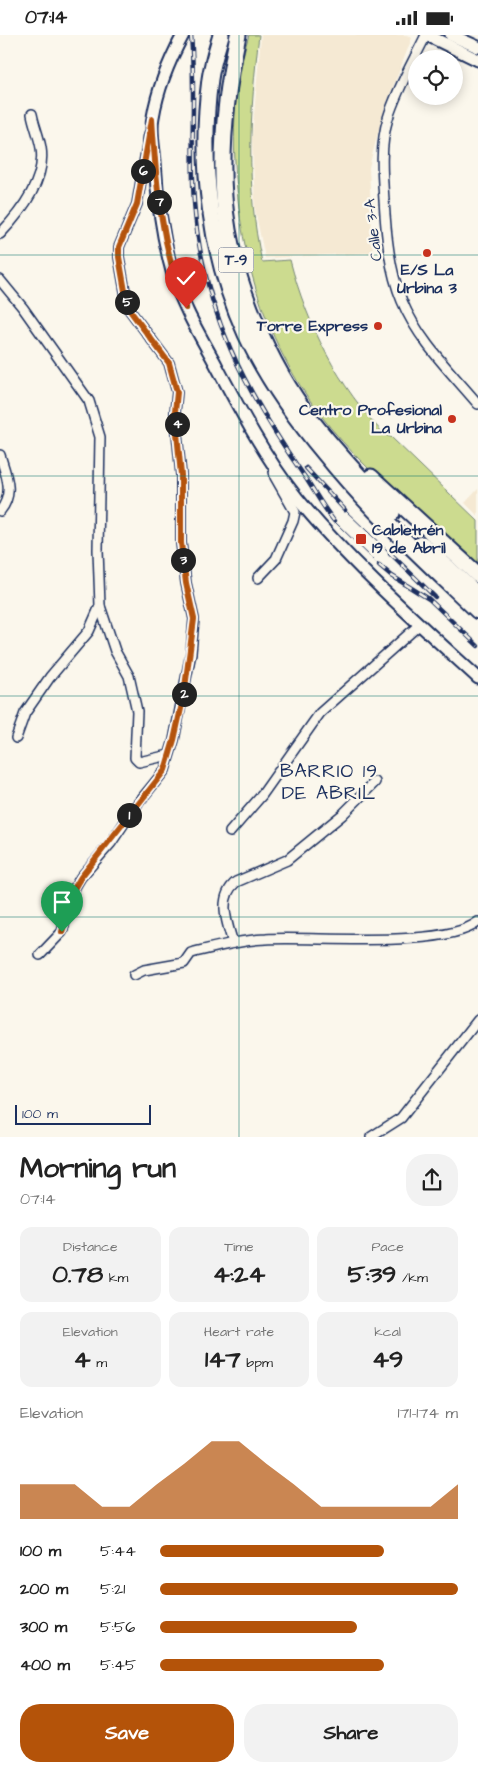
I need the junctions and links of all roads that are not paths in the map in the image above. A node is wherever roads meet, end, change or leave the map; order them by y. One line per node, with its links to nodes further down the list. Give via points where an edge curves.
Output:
1 (221, 35): 21 (highway, T-9, via 210,77 206,121 209,199 222,264 246,334 278,392 325,455 402,538)
2 (238, 35): 14 (highway, T-9, via 230,75 223,156 224,198 237,265 271,355 304,410)
3 (427, 35): 7 (street); 12 (street, Calle 3-A, via 398,91 388,119 381,155 385,225 402,301 441,363)
4 (451, 35): 6 (street)
5 (181, 36): 9 (street, via 163,79)
6 (478, 47)
7 (478, 60)
8 (32, 113): 10 (street, via 42,149 40,175)
9 (152, 119): 15 (street, via 156,184 173,276 198,331); 25 (street, via 137,204 119,247 119,257 128,308 169,363 177,392 175,412 181,475 181,543 194,619 184,695)
10 (0, 234)
11 (0, 279): 20 (street, via 89,401 100,437)
12 (478, 404)
13 (0, 455): 16 (street, via 8,479 9,496)
14 (344, 457): 17 (highway, via 364,470); 19 (highway, T-9, via 404,526)
15 (272, 463): 18 (street, via 275,477 295,511 276,559); 22 (street, via 329,534)
16 (0, 511)
17 (478, 575)
18 (258, 578)
19 (478, 595)
20 (100, 606): 24 (street, via 89,631 25,713); 25 (street, via 115,651 129,676 137,711 135,758 139,762)
21 (478, 611)
22 (419, 625): 23 (street); 27 (street, via 320,713 273,780)
23 (478, 678)
24 (16, 738)
25 (169, 755): 30 (street, via 165,770 81,877 62,932)
26 (375, 782): 29 (street, via 342,815 287,861 230,887 226,893 224,913)
27 (230, 832)
28 (478, 922): 29 (street, via 461,931 424,937 266,939)
29 (233, 943): 31 (street, via 191,953 184,963 144,970)
30 (40, 955)
31 (134, 975)
32 (478, 1020): 33 (street, via 401,1118)
33 (371, 1137)

